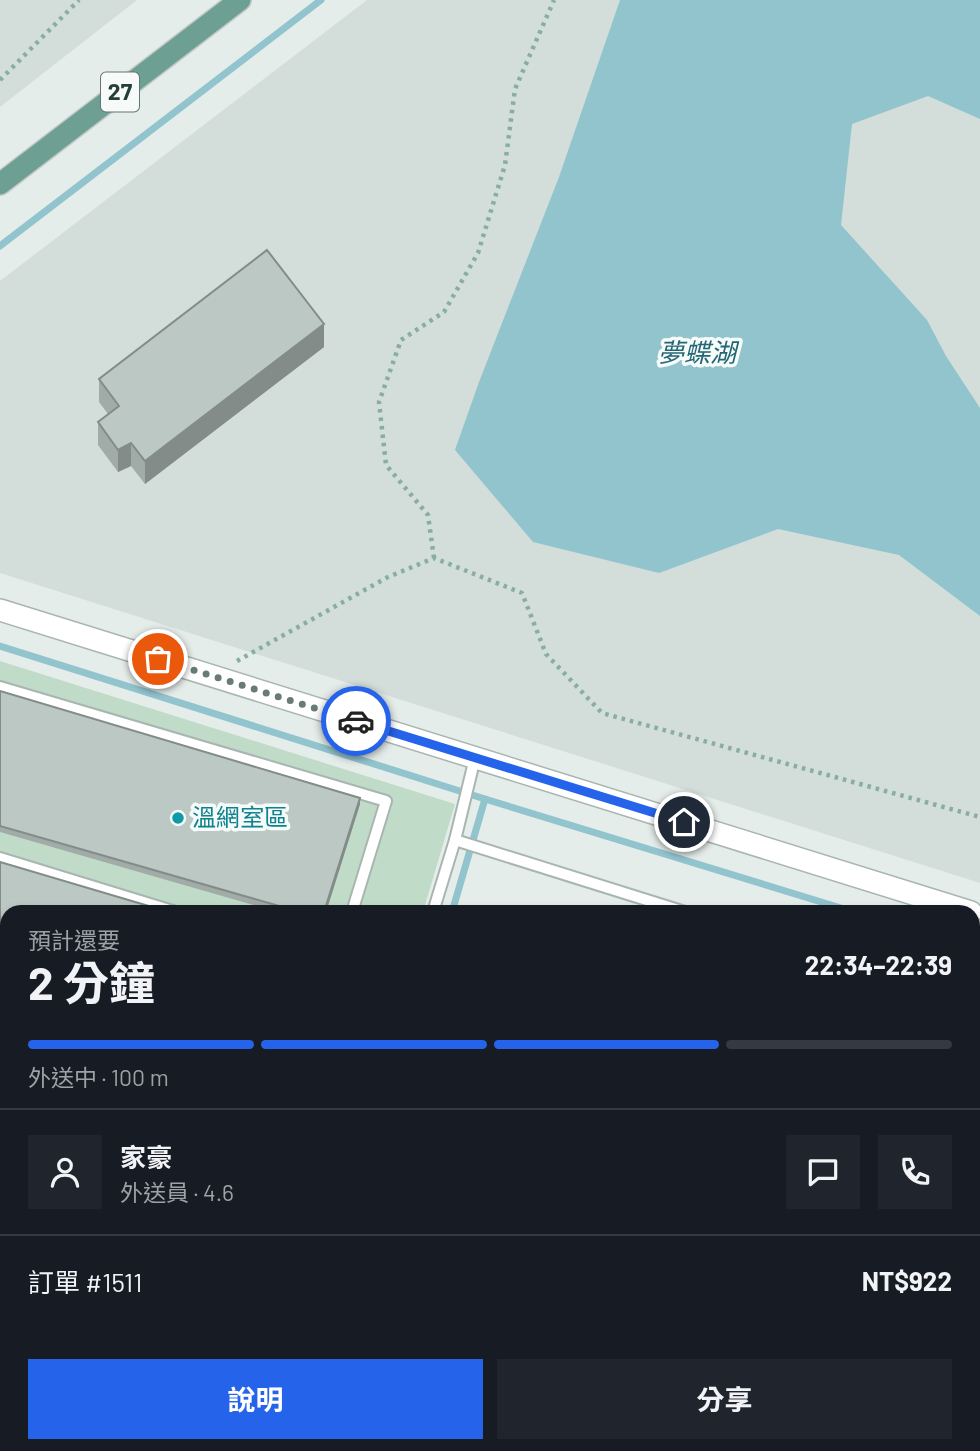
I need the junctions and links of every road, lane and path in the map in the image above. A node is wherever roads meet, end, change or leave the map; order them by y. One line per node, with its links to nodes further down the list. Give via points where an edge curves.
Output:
1 (79, 0): 4 (path)
2 (240, 0): 5 (main road, 27)
3 (554, 0): 6 (path, via 515,89 505,165 478,253 444,313 401,340 379,402 386,465 428,515)
4 (0, 80)
5 (0, 184)
6 (433, 558): 8 (path, via 387,577); 11 (path, via 522,593 546,653 602,713)
7 (0, 610): 8 (street)
8 (211, 675): 10 (street)
9 (0, 687): 15 (lane, via 386,801)
10 (475, 758): 12 (lane); 18 (street)
11 (980, 817)
12 (455, 840): 16 (lane); 17 (lane)
13 (0, 858): 14 (lane)
14 (153, 905)
15 (354, 905)
16 (435, 905)
17 (663, 905)
18 (949, 905)

